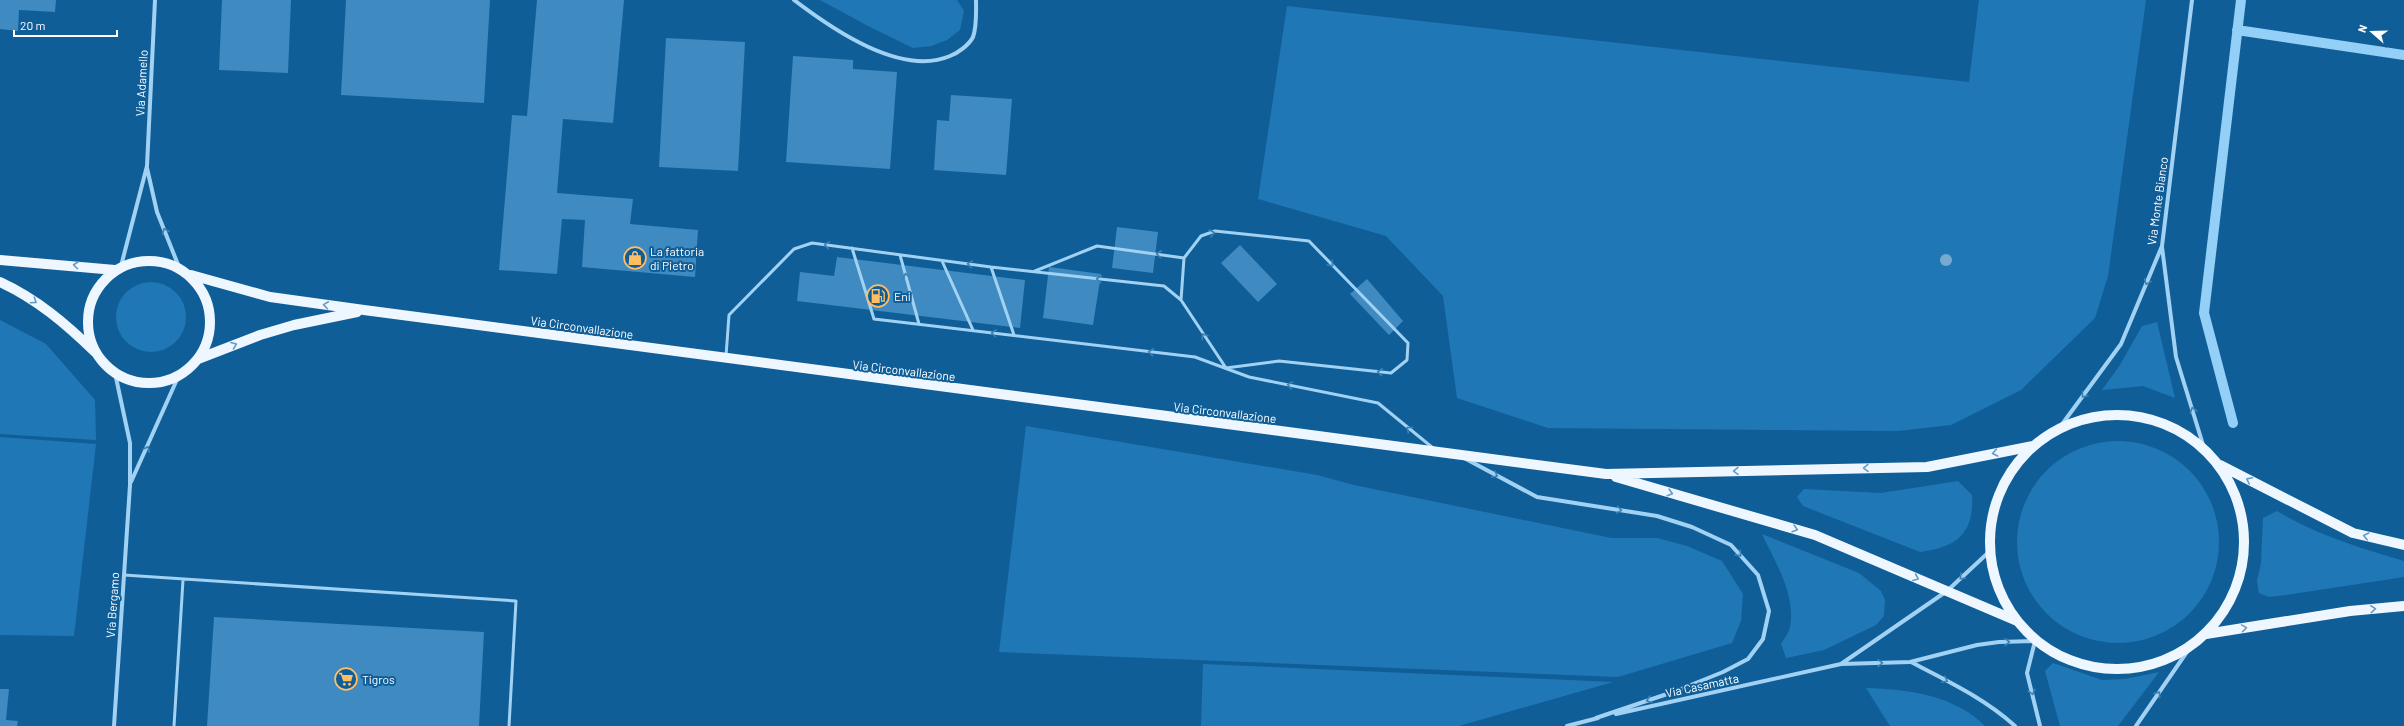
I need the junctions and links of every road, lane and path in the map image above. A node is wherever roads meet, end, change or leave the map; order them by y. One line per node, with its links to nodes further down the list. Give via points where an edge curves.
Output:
1 (155, 0): 5 (street, Via Adamello)
2 (794, 0): 3 (street, via 866,45 900,60 940,60 958,52 972,37)
3 (976, 0)
4 (2192, 0): 6 (street, Via Monte Bianco)
5 (147, 166): 12 (street, one-way to 5, via 157,212); 14 (street)
6 (2162, 246): 29 (street, Via Monte Bianco, one-way to 29, via 2122,344); 31 (street, one-way to 6, via 2176,357)
7 (852, 248): 8 (lane); 20 (lane, via 874,319); 25 (lane, one-way to 25, via 812,243 794,249 729,315)
8 (900, 255): 11 (lane); 20 (lane, one-way to 8)
9 (1184, 258): 15 (lane, one-way to 15, via 1097,246); 18 (lane); 26 (lane, one-way to 26, via 1201,236 1215,231 1309,241 1408,343 1407,360 1390,373 1279,361)
10 (0, 260): 14 (main road, one-way to 10)
11 (942, 260): 13 (lane, one-way to 11); 21 (lane)
12 (179, 267): 14 (main road, via 160,261 140,260); 16 (main road)
13 (991, 267): 15 (lane); 22 (lane)
14 (118, 268): 23 (main road, via 99,287 89,308 88,332)
15 (1034, 272): 18 (lane, one-way to 15, via 1164,286)
16 (191, 275): 19 (main road, Via Circonvallazione, one-way to 16, via 270,297); 24 (main road, via 202,289 209,307 211,325 207,343)
17 (0, 282): 23 (main road, one-way to 23, via 60,319)
18 (1181, 300): 26 (lane, one-way to 18)
19 (364, 310): 24 (main road, one-way to 19, via 267,333); 25 (main road, Via Circonvallazione)
20 (919, 324): 21 (lane)
21 (973, 330): 22 (lane, one-way to 21)
22 (1014, 335): 26 (lane, one-way to 22, via 1195,357)
23 (96, 353): 27 (main road)
24 (198, 359): 28 (main road)
25 (726, 360): 32 (main road, Via Circonvallazione)
26 (1226, 368): 32 (lane, one-way to 26, via 1378,403 1249,377)
27 (115, 373): 28 (main road, via 130,380 147,383); 36 (street, Via Bergamo, via 130,443)
28 (179, 376): 36 (street, Via Bergamo, one-way to 28)
29 (2060, 427): 30 (main road); 31 (main road, via 2097,415 2136,415 2172,426)
30 (2033, 446): 35 (main road, one-way to 35, via 1927,467); 38 (main road, via 2013,467 2000,493 1991,521)
31 (2204, 448): 34 (main road)
32 (1440, 453): 33 (main road, Via Circonvallazione)
33 (1461, 456): 35 (main road, Via Circonvallazione); 49 (street, one-way to 49, via 1537,497 1657,516 1692,527 1731,545 1758,575 1769,611 1763,639 1748,659 1724,672 1676,691)
34 (2220, 465): 37 (main road, one-way to 34, via 2354,533); 44 (main road, via 2235,492 2244,521 2245,552 2238,582 2225,610)
35 (1606, 474): 41 (main road, one-way to 41, via 1816,535)
36 (130, 485): 39 (street, Via Bergamo)
37 (2404, 545)
38 (1990, 551): 41 (street, one-way to 41); 43 (main road, via 1998,588)
39 (124, 575): 40 (lane); 50 (street, Via Bergamo)
40 (183, 580): 51 (lane); 52 (lane, via 516,601)
41 (1947, 591): 43 (main road); 48 (street)
42 (2404, 606): 44 (main road, one-way to 42, via 2350,611)
43 (2017, 621): 45 (main road)
44 (2206, 634): 46 (main road)
45 (2035, 641): 46 (main road, via 2076,663 2116,670 2156,664); 47 (street, one-way to 45, via 1977,645); 55 (street, one-way to 55, via 2026,673)
46 (2192, 646): 56 (street, one-way to 46)
47 (1910, 662): 48 (street, one-way to 47); 54 (street, one-way to 54, via 1992,707)
48 (1841, 664): 49 (street, Via Casamatta)
49 (1596, 718): 53 (street, Via Casamatta)
50 (114, 726)
51 (174, 726)
52 (509, 726)
53 (1567, 726)
54 (2015, 726)
55 (2040, 726)
56 (2136, 726)

